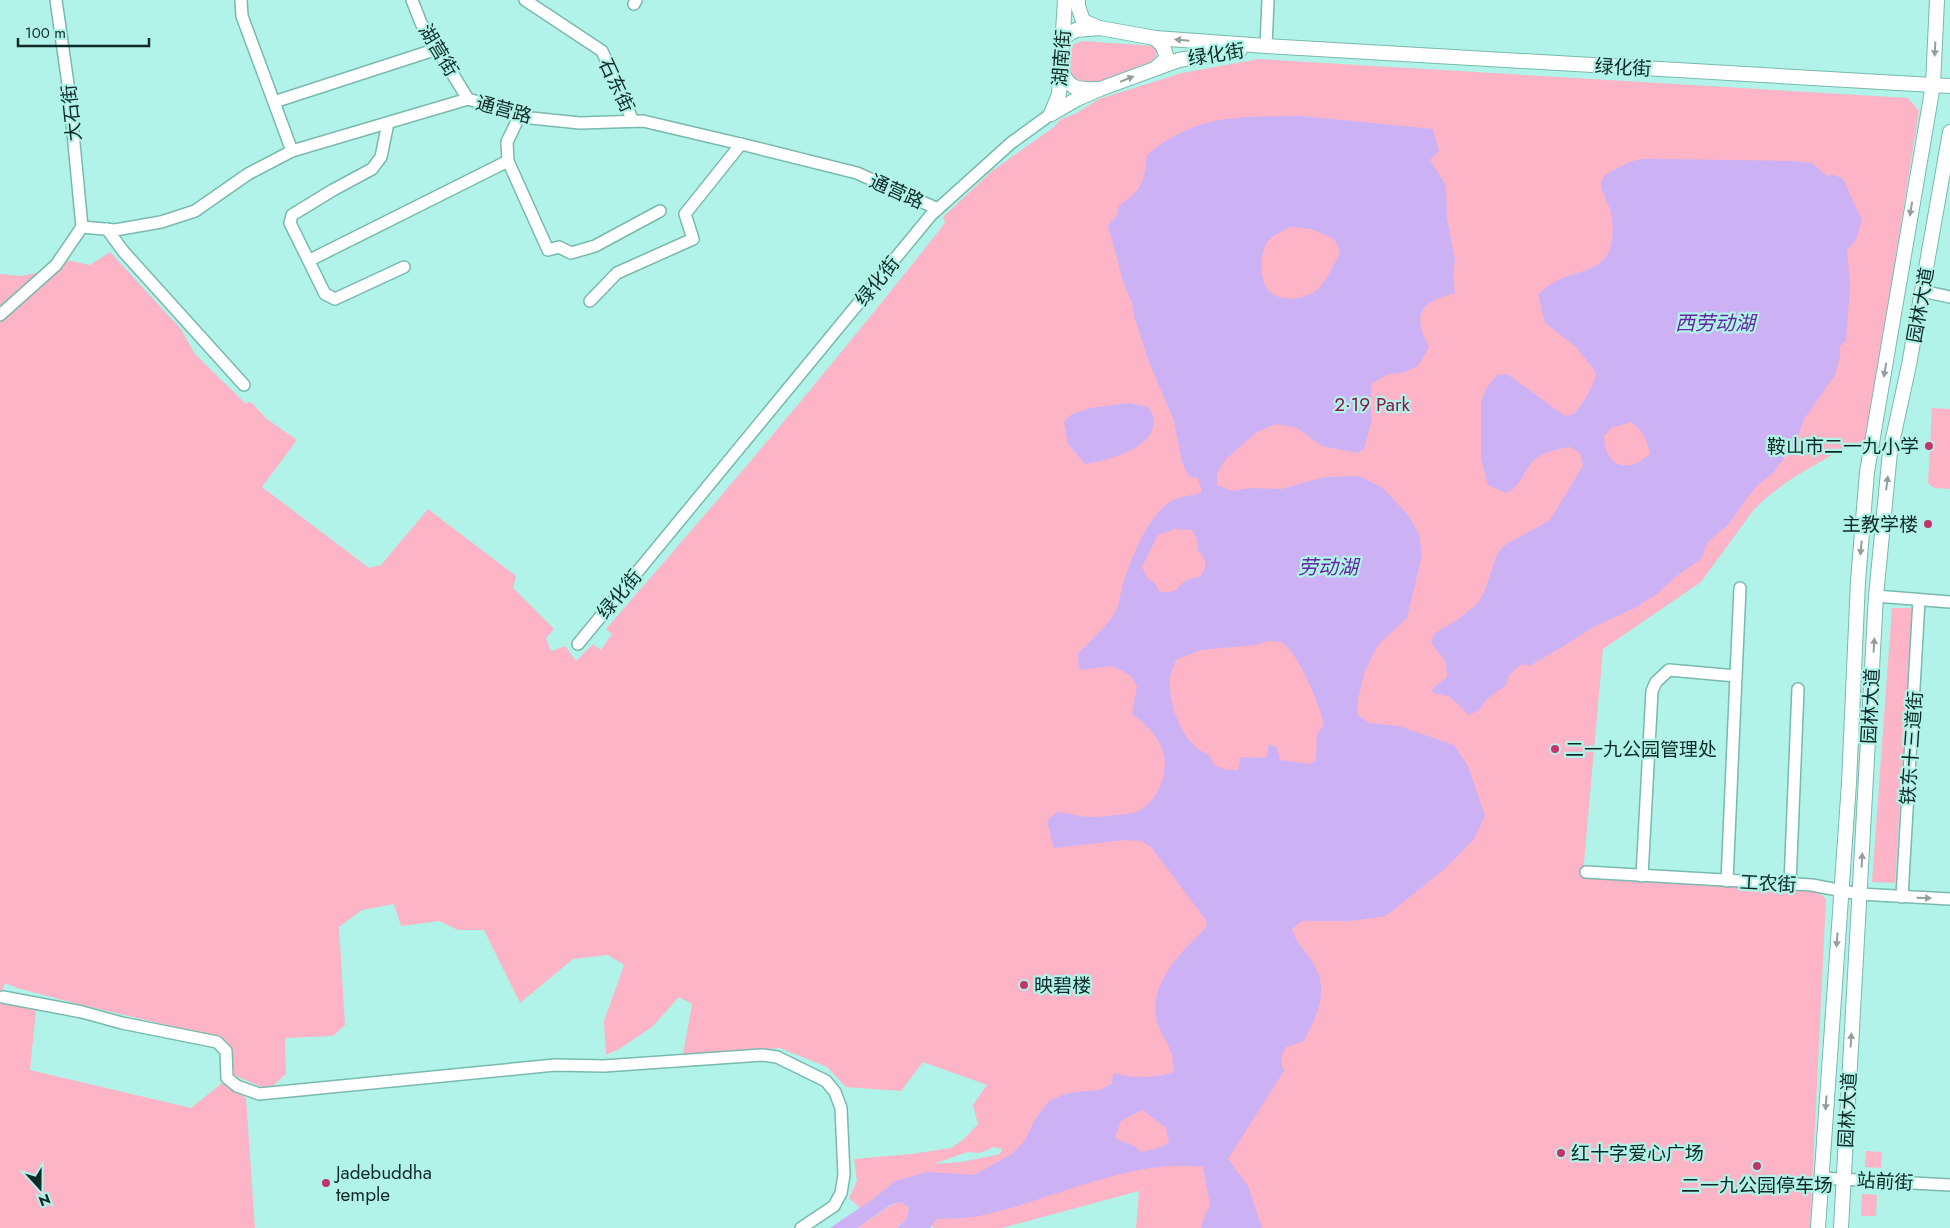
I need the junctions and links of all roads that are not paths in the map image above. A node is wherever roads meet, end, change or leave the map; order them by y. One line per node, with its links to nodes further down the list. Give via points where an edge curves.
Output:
1 (56, 0): 31 (street, 大石街, via 69,91)
2 (241, 0): 20 (street, via 242,16)
3 (412, 0): 13 (street, 湖营街, via 421,23)
4 (526, 0): 23 (street, 石东街, via 602,51)
5 (1065, 0): 11 (main road, 湖南街)
6 (1078, 0): 9 (main road, 湖南街, via 1083,21)
7 (1268, 0): 12 (street)
8 (1937, 0): 16 (main road, one-way to 16)
9 (1100, 28): 10 (main road, 绿化街); 11 (main road, 绿化街, via 1076,30)
10 (1155, 38): 12 (main road, 绿化街, one-way to 10); 14 (main road, via 1163,46 1167,58)
11 (1062, 40): 15 (main road, 湖南街)
12 (1266, 46): 14 (main road, 绿化街, via 1201,55); 16 (main road, 绿化街)
13 (438, 49): 19 (street, 湖营街); 20 (street)
14 (1157, 67): 18 (main road, 绿化街, one-way to 14)
15 (1061, 70): 18 (main road, via 1073,87 1084,90); 21 (main road, 湖南街, via 1059,94)
16 (1933, 85): 17 (main road, 绿化街); 51 (main road, one-way to 51, via 1866,472)
17 (1950, 86)
18 (1100, 88): 21 (main road, 绿化街)
19 (468, 98): 22 (street, 通营路); 24 (street, 通营路)
20 (274, 102): 27 (street)
21 (1051, 114): 29 (street, 绿化街, via 1011,142)
22 (520, 115): 23 (street, 通营路, via 580,123); 28 (street, via 507,142)
23 (634, 121): 26 (street, 通营路)
24 (388, 122): 27 (street, 通营路); 33 (street, via 381,157 372,169 292,215 293,231)
25 (1950, 132): 35 (main road, 园林大道)
26 (741, 144): 29 (street, 通营路, via 857,173); 37 (street, via 685,214 693,240 617,273)
27 (292, 151): 32 (street, 通营路, via 248,174 195,211 161,222)
28 (508, 160): 30 (street, via 548,250 559,247 571,253 595,246); 33 (street)
29 (938, 209): 44 (street, 绿化街)
30 (660, 212)
31 (82, 227): 32 (street, 通营路); 38 (street, via 56,265)
32 (107, 229): 39 (street)
33 (310, 260): 34 (street, via 325,294 335,299)
34 (404, 267)
35 (1922, 291): 36 (street); 41 (main road, 园林大道, one-way to 35, via 1890,452)
36 (1950, 297)
37 (590, 301)
38 (0, 315)
39 (244, 386)
40 (1740, 588): 45 (street)
41 (1876, 596): 42 (street); 52 (main road, 园林大道, one-way to 41)
42 (1919, 600): 43 (street); 53 (street, 铁东十三道街)
43 (1950, 602)
44 (578, 644)
45 (1736, 676): 48 (street, via 1668,670 1656,682 1652,691 1648,732); 49 (street)
46 (1798, 690): 50 (street)
47 (1586, 872): 48 (street, 工农街)
48 (1642, 876): 49 (street, 工农街)
49 (1727, 881): 50 (street, 工农街)
50 (1790, 884): 51 (street, 工农街)
51 (1841, 892): 52 (street, 工农街); 55 (street, via 1854,899); 57 (main road, one-way to 57)
52 (1860, 894): 53 (street, 工农街); 55 (main road, 园林大道)
53 (1902, 897): 54 (street, 工农街, one-way to 54)
54 (1950, 899)
55 (1859, 910): 58 (main road, 园林大道, one-way to 55)
56 (3, 996): 60 (street, via 217,1042 226,1052 226,1078 259,1094 555,1065 604,1066 762,1055 778,1057 826,1080 841,1108 844,1175 840,1193 834,1206)
57 (1821, 1178): 58 (street, 站前街); 61 (main road)
58 (1844, 1179): 59 (street, 站前街); 62 (main road, 园林大道)
59 (1950, 1185)
60 (801, 1228)
61 (1818, 1228)
62 (1841, 1228)

